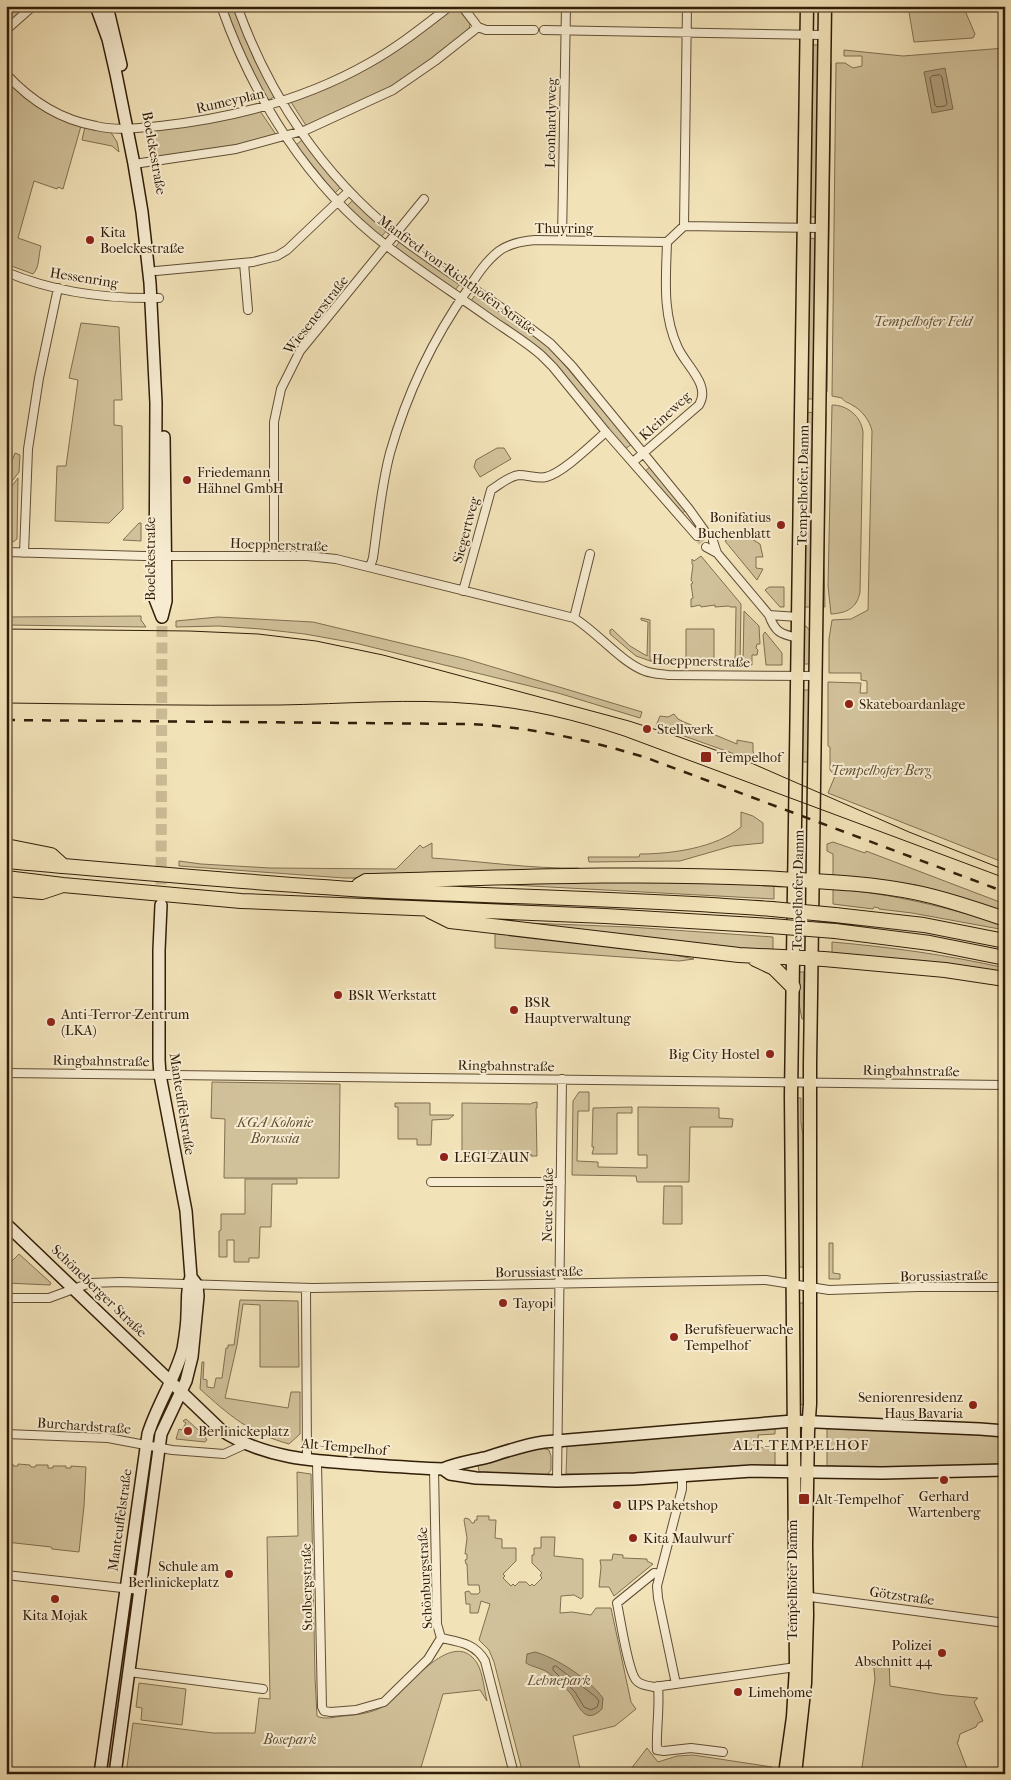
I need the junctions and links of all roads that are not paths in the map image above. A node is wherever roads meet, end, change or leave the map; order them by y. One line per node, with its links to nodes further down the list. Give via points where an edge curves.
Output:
1 (33, 6): 12 (street)
2 (221, 6): 21 (street, Manfred-von-Richthofen-Straße, via 247,70)
3 (237, 6): 20 (street, Manfred-von-Richthofen-Straße, via 251,45)
4 (450, 6): 20 (street, Rumeyplan, via 369,63)
5 (462, 6): 11 (street)
6 (566, 6): 15 (street, Leonhardyweg)
7 (687, 6): 16 (street)
8 (807, 6): 17 (main road, Tempelhofer Damm)
9 (825, 6): 18 (main road, Tempelhofer Damm)
10 (103, 11): 22 (main road, Boelckestraße)
11 (478, 27): 13 (street, via 486,30); 23 (street, via 390,92)
12 (6, 30)
13 (534, 30)
14 (544, 30): 15 (street)
15 (565, 31): 16 (street); 33 (street, Leonhardyweg)
16 (687, 33): 17 (street); 29 (street)
17 (807, 34): 18 (street); 30 (main road, Tempelhofer Damm)
18 (824, 34): 31 (main road, Tempelhofer Damm)
19 (6, 74): 22 (street, Rumeyplan, via 39,103 65,117 96,126)
20 (281, 102): 21 (street, Rumeyplan); 23 (street, Manfred-von-Richthofen-Straße)
21 (267, 106): 22 (street, Rumeyplan, via 209,120); 24 (street, Manfred-von-Richthofen-Straße)
22 (131, 128): 25 (main road, Boelckestraße)
23 (301, 132): 24 (street); 26 (street, Manfred-von-Richthofen-Straße)
24 (286, 136): 25 (street, via 221,152); 28 (street, Manfred-von-Richthofen-Straße, via 311,171)
25 (138, 163): 37 (main road, Boelckestraße); 41 (main road, Boelckestraße)
26 (350, 191): 28 (street); 32 (street, Manfred-von-Richthofen-Straße)
27 (424, 199): 32 (street, Wiesenerstraße)
28 (339, 201): 35 (street, Manfred-von-Richthofen-Straße); 36 (street, via 287,250 277,256)
29 (684, 226): 30 (street); 34 (street)
30 (804, 227): 31 (street); 45 (main road, Tempelhofer Damm)
31 (822, 228): 44 (main road, Tempelhofer Damm)
32 (396, 233): 35 (street, Wiesenerstraße); 39 (street, Manfred-von-Richthofen-Straße)
33 (562, 240): 34 (street, Thuyring); 39 (street, Thuyring, via 524,241 501,250)
34 (667, 242): 47 (street, Kleineweg, via 668,320 677,346 702,385 704,394 699,405)
35 (386, 245): 42 (street, Manfred-von-Richthofen-Straße); 59 (street, Wiesenerstraße, via 300,352 281,389 273,429)
36 (244, 263): 37 (street); 43 (street)
37 (156, 271): 41 (main road, Boelckestraße)
38 (6, 272): 40 (street, Hessenring)
39 (469, 286): 42 (street, Thuyring); 47 (street, Manfred-von-Richthofen-Straße, via 552,344)
40 (58, 288): 41 (street, Hessenring, via 101,295); 56 (street, via 28,449)
41 (155, 298): 60 (main road, Boelckestraße); 61 (main road, Boelckestraße, via 163,375)
42 (461, 298): 46 (street, Manfred-von-Richthofen-Straße, via 541,355); 62 (street, Thuyring, via 427,354 408,402 389,461)
43 (248, 310)
44 (819, 402): 45 (main road); 66 (main road, Tempelhofer Damm)
45 (801, 403): 65 (main road, Tempelhofer Damm)
46 (606, 432): 48 (street, Manfred-von-Richthofen-Straße); 63 (street, Siegertweg, via 558,471 534,478 514,476 491,490)
47 (643, 454): 48 (street, Kleineweg); 49 (street, Manfred-von-Richthofen-Straße)
48 (633, 462): 50 (street, Manfred-von-Richthofen-Straße)
49 (696, 519): 50 (street); 51 (street, Manfred-von-Richthofen-Straße)
50 (688, 526): 52 (street, Manfred-von-Richthofen-Straße)
51 (704, 530)
52 (697, 536)
53 (713, 541): 58 (street)
54 (706, 547): 58 (street)
55 (6, 552): 56 (street, Hoeppnerstraße)
56 (24, 552): 60 (street, Hoeppnerstraße)
57 (590, 554): 67 (street)
58 (717, 554): 64 (street)
59 (274, 555): 61 (street, Hoeppnerstraße); 62 (street, Hoeppnerstraße, via 336,559)
60 (154, 556): 61 (street, Hoeppnerstraße); 61 (main road, Boelckestraße, via 155,599 162,617 166,601)
61 (166, 556)
62 (370, 567): 63 (street, Hoeppnerstraße)
63 (463, 591): 67 (street, Hoeppnerstraße)
64 (769, 615): 65 (street); 68 (street, via 776,630)
65 (798, 617): 66 (main road); 68 (main road, Tempelhofer Damm)
66 (816, 617): 70 (main road, Tempelhofer Damm)
67 (574, 618): 69 (street, Hoeppnerstraße, via 646,671 668,675)
68 (798, 638): 69 (main road, Tempelhofer Damm)
69 (796, 676): 70 (street, Hoeppnerstraße); 75 (main road, Tempelhofer Damm)
70 (816, 676): 76 (main road, Tempelhofer Damm)
71 (6, 846): 73 (highway, via 50,856)
72 (6, 861): 73 (highway)
73 (64, 866): 79 (highway)
74 (6, 878): 77 (highway)
75 (794, 880): 76 (highway); 79 (highway, via 639,875 499,876 366,881); 85 (main road, Tempelhofer Damm)
76 (813, 881): 82 (highway, via 917,892); 87 (main road, Tempelhofer Damm)
77 (63, 885): 78 (highway, via 42,892); 81 (highway, via 241,901)
78 (6, 889)
79 (351, 889): 83 (highway, bridge, via 772,909 924,925)
80 (161, 905): 91 (main road, Manteuffelstraße)
81 (425, 909): 84 (highway, via 450,921); 86 (highway, bridge, via 604,916 835,931 930,943)
82 (1005, 919)
83 (1005, 941)
84 (745, 955): 85 (highway); 89 (highway, via 770,966)
85 (793, 958): 87 (highway); 89 (main road, Tempelhofer Damm)
86 (1005, 958)
87 (811, 959): 88 (highway, via 945,970); 94 (main road, Tempelhofer Damm)
88 (1005, 979)
89 (793, 987): 93 (main road, Tempelhofer Damm)
90 (6, 1073): 91 (street, Ringbahnstraße)
91 (160, 1075): 92 (street, Ringbahnstraße); 99 (main road, Manteuffelstraße, via 185,1205)
92 (562, 1079): 93 (street, Ringbahnstraße); 97 (street, Neue Straße)
93 (792, 1082): 94 (street, Ringbahnstraße); 101 (main road, Tempelhofer Damm)
94 (810, 1082): 95 (street, Ringbahnstraße); 102 (main road, Tempelhofer Damm)
95 (1005, 1085)
96 (431, 1182): 97 (street)
97 (561, 1182): 100 (street, Neue Straße)
98 (6, 1224): 105 (main road, Schöneberger Straße)
99 (192, 1282): 104 (street, Borussiastraße); 105 (street, Borussiastraße, via 90,1283); 107 (main road, Manteuffelstraße, via 185,1338); 108 (main road, Manteuffelstraße, via 197,1313 192,1357)
100 (559, 1284): 101 (street, Borussiastraße, via 766,1280); 104 (street, Borussiastraße); 113 (street, Neue Straße)
101 (792, 1284): 102 (street, Borussiastraße); 109 (main road, Tempelhofer Damm)
102 (810, 1287): 103 (street, Borussiastraße, via 829,1290); 110 (main road, Tempelhofer Damm)
103 (1005, 1287)
104 (306, 1288): 117 (street, Stolbergstraße)
105 (75, 1289): 106 (street, Borussiastraße, via 49,1298); 107 (main road, Schöneberger Straße)
106 (6, 1298)
107 (170, 1381): 108 (main road, Schöneberger Straße); 115 (main road, Manteuffelstraße, via 151,1422)
108 (182, 1392): 114 (main road, Alt-Tempelhof, via 221,1430); 116 (main road, Manteuffelstraße, via 161,1434)
109 (793, 1421): 110 (main road, Alt-Tempelhof); 113 (main road, Alt-Tempelhof); 120 (main road, Tempelhofer Damm)
110 (809, 1421): 111 (main road, Alt-Tempelhof); 121 (main road, Tempelhofer Damm)
111 (1005, 1431)
112 (6, 1434): 115 (street, Burchardstraße, via 95,1437)
113 (557, 1440): 118 (main road, Alt-Tempelhof); 123 (street, Neue Straße)
114 (246, 1444): 116 (street, via 224,1454); 117 (main road, Alt-Tempelhof)
115 (146, 1445): 116 (street, Burchardstraße); 126 (main road, Manteuffelstraße)
116 (159, 1448): 127 (main road, Manteuffelstraße)
117 (312, 1461): 118 (main road, Alt-Tempelhof); 130 (street, Stolbergstraße, via 324,1711 356,1710 384,1702 428,1659)
118 (438, 1469): 123 (main road, Alt-Tempelhof, via 476,1478); 130 (street, Schönburgstraße, via 437,1624)
119 (1005, 1470): 121 (main road, Alt-Tempelhof)
120 (793, 1472): 121 (main road, Alt-Tempelhof); 122 (main road, Alt-Tempelhof, via 745,1471); 128 (main road, Tempelhofer Damm)
121 (808, 1472): 128 (main road, Tempelhofer Damm)
122 (682, 1476): 123 (main road, Alt-Tempelhof); 124 (street, via 682,1488)
123 (557, 1481)
124 (660, 1574): 133 (street, via 658,1598); 134 (street, via 654,1573 617,1603 636,1680)
125 (6, 1575): 126 (street)
126 (126, 1588): 127 (street); 137 (main road, Manteuffelstraße)
127 (140, 1590): 132 (main road, Manteuffelstraße)
128 (802, 1596): 129 (street, Götzstraße); 131 (main road, Tempelhofer Damm); 141 (main road, Tempelhofer Damm, via 804,1704)
129 (1005, 1623)
130 (441, 1638): 139 (street, Schönburgstraße, via 477,1649 485,1661)
131 (796, 1667): 133 (street); 140 (main road, Tempelhofer Damm)
132 (129, 1672): 135 (street); 138 (main road, Manteuffelstraße)
133 (676, 1684): 134 (street)
134 (658, 1686): 136 (street, via 657,1750 691,1748)
135 (263, 1689)
136 (723, 1752)
137 (100, 1774)
138 (115, 1774)
139 (514, 1774)
140 (785, 1774)
141 (795, 1774)

